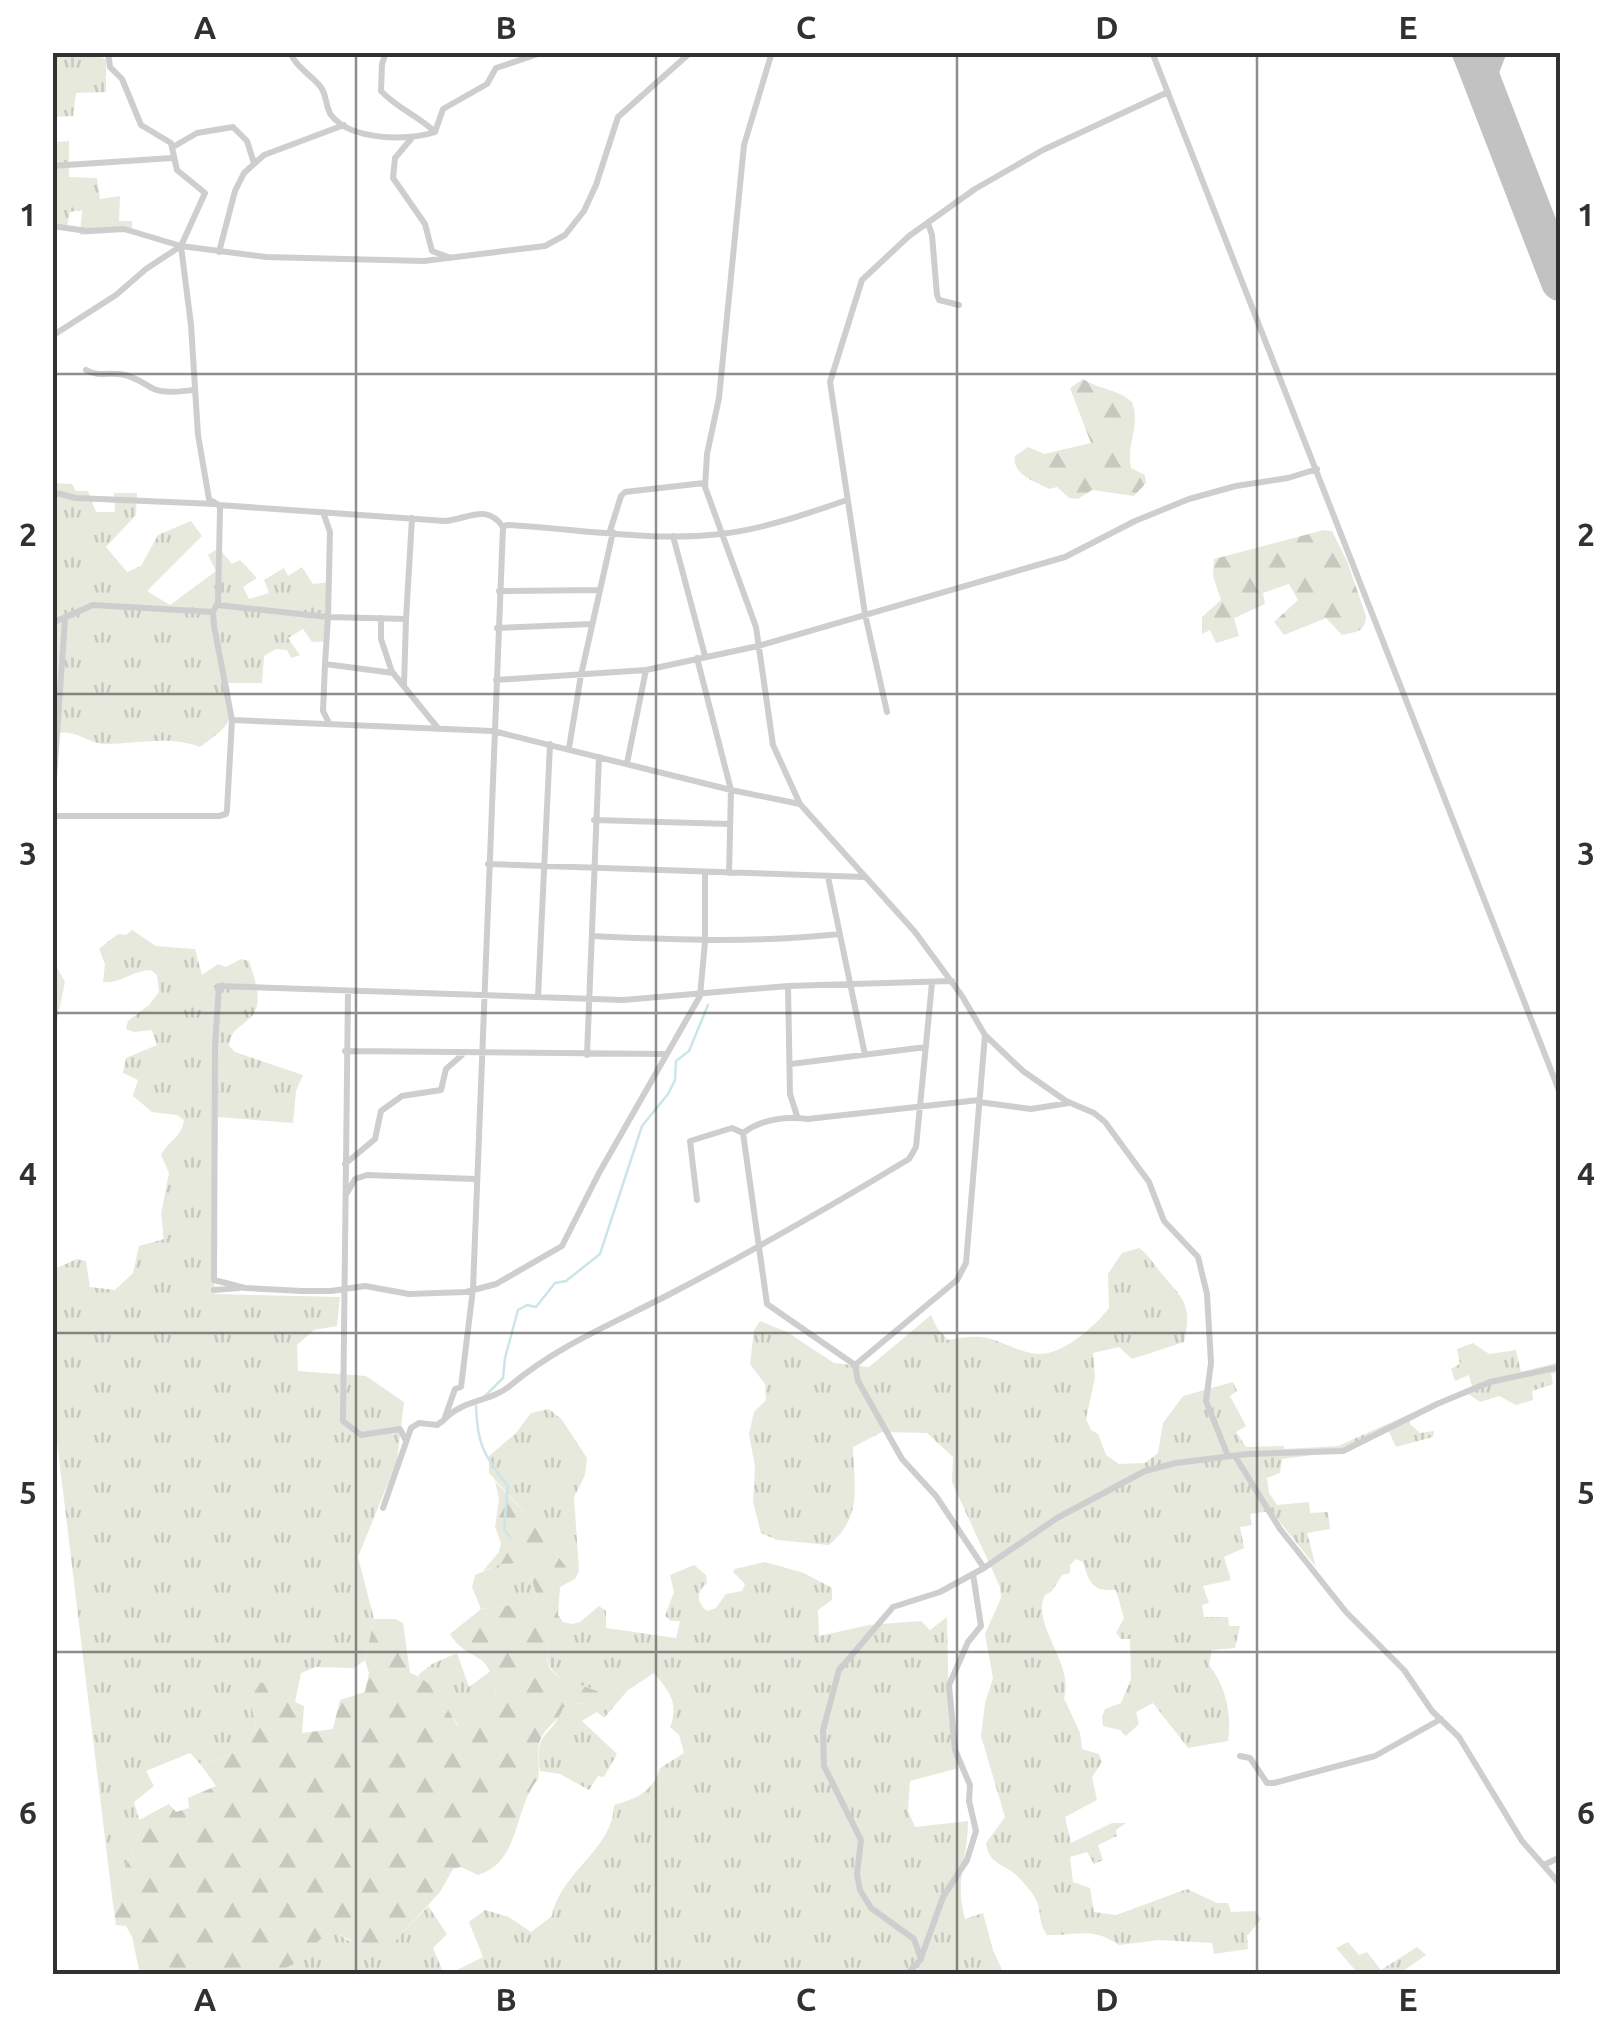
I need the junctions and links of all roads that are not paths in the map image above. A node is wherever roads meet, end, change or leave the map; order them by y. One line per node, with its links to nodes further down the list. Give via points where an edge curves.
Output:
1 (108, 52): 12 (street, via 142,125)
2 (290, 52): 9 (street)
3 (386, 52): 10 (street, via 381,90)
4 (544, 52): 10 (street, via 496,68 486,84 443,110)
5 (691, 52): 20 (street, via 618,118 596,186 565,236 544,246)
6 (772, 52): 26 (street, via 744,145)
7 (1152, 52): 8 (street)
8 (1168, 92): 16 (street, via 1043,150); 25 (street)
9 (344, 125): 11 (street); 14 (street)
10 (435, 132): 11 (street)
11 (412, 138): 20 (street, via 395,158 393,178 424,224 432,252)
12 (172, 147): 13 (street); 14 (street, via 197,133 233,127 247,141)
13 (172, 158): 15 (street); 18 (street, via 181,176 206,192)
14 (254, 164): 19 (street, via 235,191)
15 (52, 166)
16 (928, 223): 21 (street, via 937,295); 28 (street, via 864,276 831,375)
17 (52, 226): 18 (street, via 127,230)
18 (181, 246): 19 (street); 22 (street); 24 (street)
19 (219, 252): 20 (street)
20 (454, 260)
21 (959, 306)
22 (52, 336)
23 (86, 370): 24 (street, via 128,375 156,390)
24 (194, 390): 29 (street, via 207,491)
25 (1317, 469): 39 (street, via 1189,499 1065,558); 98 (street)
26 (705, 483): 33 (street, via 625,492); 34 (street)
27 (52, 492): 29 (street)
28 (847, 500): 34 (street); 39 (street)
29 (218, 504): 30 (street); 38 (street)
30 (323, 512): 31 (street); 40 (street, via 330,532)
31 (412, 518): 32 (street, via 445,521 488,513); 43 (street)
32 (503, 527): 33 (street); 37 (street)
33 (611, 532): 35 (street); 36 (street)
34 (720, 534): 35 (street); 47 (street)
35 (672, 536): 48 (street)
36 (600, 590): 37 (street); 45 (street)
37 (499, 591): 46 (street)
38 (216, 608): 40 (street); 42 (street, via 93,606); 56 (street)
39 (865, 614): 47 (street); 55 (street)
40 (328, 617): 41 (street); 49 (street)
41 (382, 618): 43 (street); 51 (street, via 381,640)
42 (65, 619): 44 (street); 66 (street)
43 (406, 619): 54 (street)
44 (52, 623)
45 (592, 624): 46 (street); 52 (street)
46 (498, 628): 53 (street)
47 (758, 646): 48 (street); 65 (street, via 768,722)
48 (701, 657): 50 (street); 64 (street)
49 (325, 664): 51 (street); 57 (street)
50 (646, 670): 52 (street); 63 (street)
51 (393, 673): 54 (street)
52 (581, 674): 53 (street); 61 (street)
53 (496, 680): 59 (street)
54 (404, 686): 58 (street)
55 (887, 712)
56 (232, 720): 57 (street); 67 (street, via 226,814)
57 (329, 723): 58 (street)
58 (438, 728): 59 (street)
59 (492, 731): 60 (street); 70 (street)
60 (550, 744): 61 (street); 71 (street)
61 (569, 748): 62 (street)
62 (600, 756): 63 (street); 68 (street)
63 (627, 764): 64 (street)
64 (731, 790): 65 (street); 69 (street)
65 (800, 804): 76 (street)
66 (52, 806)
67 (52, 816)
68 (594, 820): 69 (street); 72 (street)
69 (730, 824): 74 (street)
70 (488, 864): 71 (street); 86 (street)
71 (544, 865): 72 (street); 87 (street)
72 (593, 870): 73 (street); 78 (street)
73 (705, 872): 74 (street); 79 (street)
74 (729, 874): 75 (street)
75 (828, 877): 76 (street); 77 (street)
76 (866, 877): 80 (street)
77 (840, 934): 79 (street); 83 (street)
78 (592, 936): 79 (street); 88 (street)
79 (705, 942): 85 (street)
80 (952, 981): 81 (street); 89 (street)
81 (932, 983): 83 (street); 90 (street)
82 (788, 986): 83 (street); 85 (street); 97 (street)
83 (854, 986): 96 (street)
84 (348, 991): 86 (street); 91 (street); 109 (street, via 216,988 212,1274)
85 (700, 996): 88 (street); 93 (street)
86 (484, 997): 87 (street); 94 (street)
87 (538, 997): 88 (street)
88 (588, 997): 95 (street)
89 (985, 1035): 99 (street); 100 (street)
90 (926, 1047): 96 (street); 101 (street)
91 (345, 1051): 92 (street); 104 (street)
92 (464, 1054): 94 (street); 104 (street, via 446,1069 441,1090 402,1096 381,1110 375,1138)
93 (666, 1054): 95 (street); 112 (street, via 562,1246 496,1284)
94 (481, 1055): 95 (street); 105 (street)
95 (586, 1055)
96 (865, 1055): 97 (street)
97 (790, 1064): 102 (street)
98 (1560, 1093)
99 (979, 1101): 100 (street, via 1032,1109); 101 (street); 113 (street, via 962,1272)
100 (1070, 1103): 117 (street, via 1106,1122 1149,1182 1164,1222 1198,1258 1211,1363 1206,1401)
101 (920, 1106): 102 (street); 108 (street, via 909,1158)
102 (797, 1116): 103 (street)
103 (743, 1133): 107 (street, via 732,1128 690,1142); 108 (street)
104 (345, 1164): 106 (street)
105 (475, 1179): 106 (street, via 367,1174 355,1179); 112 (street)
106 (345, 1199): 111 (street)
107 (696, 1200)
108 (758, 1245): 113 (street, via 767,1304); 115 (street, via 562,1350 508,1389 455,1408)
109 (246, 1288): 110 (street); 111 (street)
110 (214, 1290)
111 (345, 1290): 112 (street); 116 (street, via 342,1421 361,1434 400,1429)
112 (472, 1290): 115 (street, via 461,1387)
113 (854, 1365): 119 (street, via 902,1459)
114 (1560, 1367): 117 (street, via 1490,1382 1343,1451)
115 (444, 1420): 116 (street, via 418,1423)
116 (405, 1440): 118 (street)
117 (1232, 1456): 119 (street, via 1145,1471 1057,1518); 121 (street, via 1280,1529)
118 (383, 1508)
119 (984, 1568): 120 (street)
120 (973, 1574): 126 (street, via 980,1626 949,1685 976,1831); 126 (street, via 893,1608 839,1670 824,1730 825,1772 861,1840 860,1890 871,1908 914,1940)
121 (1441, 1719): 122 (street, via 1374,1756 1274,1783); 124 (street)
122 (1240, 1756)
123 (1560, 1857): 124 (street)
124 (1544, 1865): 125 (street)
125 (1560, 1884)
126 (921, 1959): 127 (street)
127 (907, 1974)

